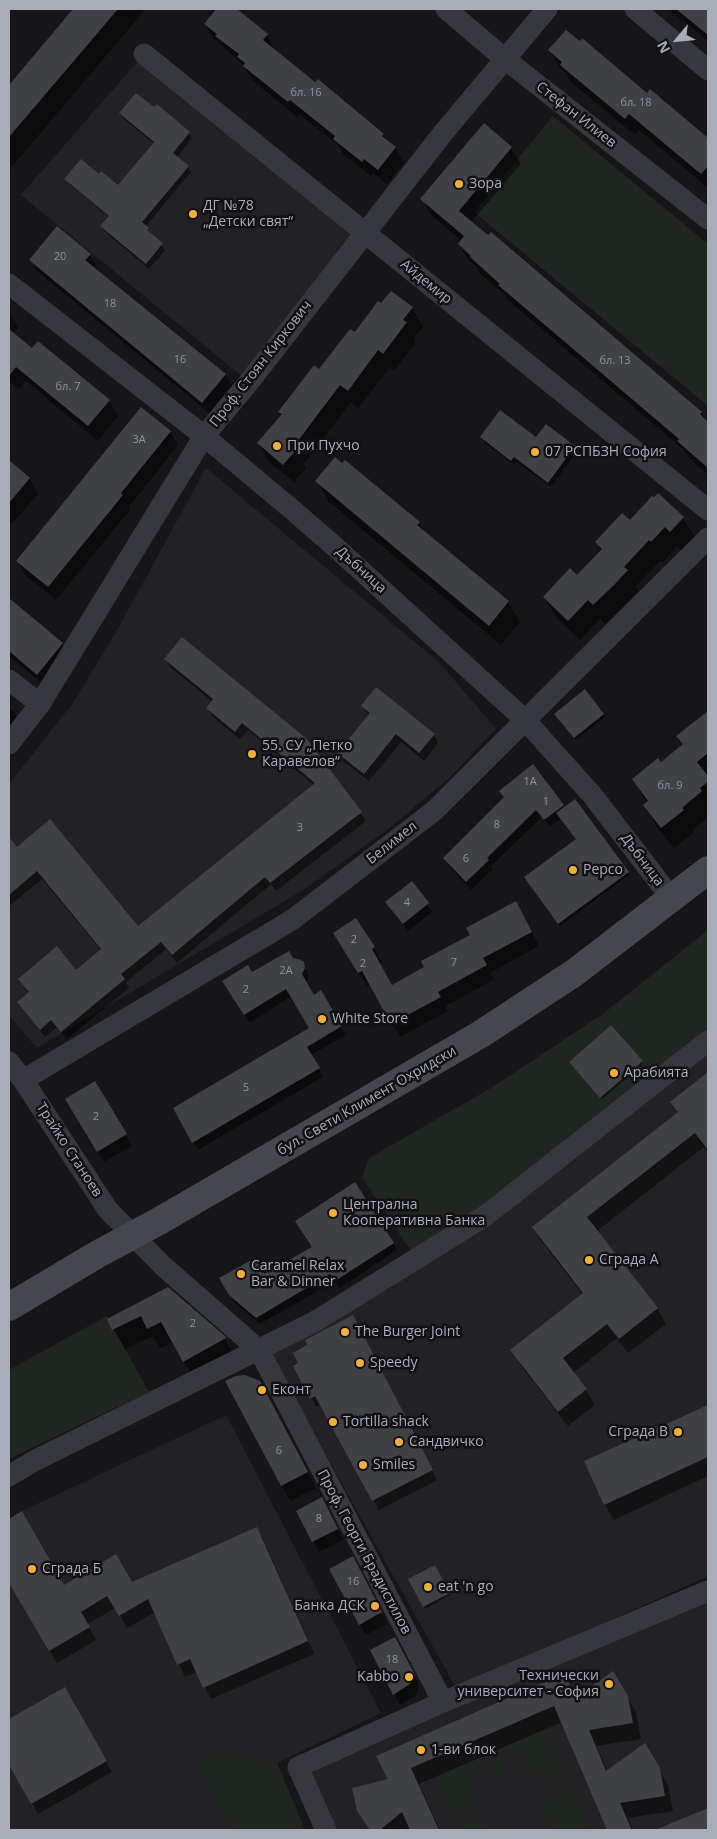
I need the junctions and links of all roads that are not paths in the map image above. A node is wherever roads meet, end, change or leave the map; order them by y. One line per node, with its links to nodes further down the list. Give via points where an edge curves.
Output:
1 (446, 9): 5 (street, Стефан Илиев)
2 (547, 9): 5 (street, Проф. Стоян Киркович)
3 (635, 9): 6 (street)
4 (144, 54): 8 (street, Айдемир)
5 (505, 59): 7 (street, Стефан Илиев); 8 (street, Проф. Стоян Киркович)
6 (708, 70)
7 (708, 219)
8 (365, 232): 10 (street, Проф. Стоян Киркович); 11 (street, Айдемир)
9 (9, 284): 10 (street, Дъбница)
10 (204, 436): 14 (street, Проф. Стоян Киркович); 15 (street, Дъбница, via 333,545)
11 (708, 510)
12 (708, 538): 15 (street, Белимел)
13 (9, 680): 14 (street)
14 (40, 704): 16 (street, Проф. Стоян Киркович)
15 (525, 720): 18 (street, Дъбница, via 593,796); 21 (street, Белимел, via 434,811 292,920)
16 (9, 744)
17 (708, 870): 18 (main road, бул. Свети Климент Охридски)
18 (672, 899): 22 (main road, бул. Свети Климент Охридски, via 574,973 482,1034)
19 (708, 1042): 24 (street, via 485,1216 314,1322)
20 (9, 1062): 21 (street, Трайко Станоев)
21 (23, 1080): 22 (street, Трайко Станоев, via 108,1210)
22 (133, 1235): 23 (main road, бул. Свети Климент Охридски); 24 (street, Проф. Георги Брадистилов, via 163,1266)
23 (9, 1307)
24 (259, 1350): 25 (street); 27 (street, Проф. Георги Брадистилов)
25 (9, 1476)
26 (708, 1591): 27 (street)
27 (443, 1702): 28 (street, via 298,1766)
28 (326, 1830)

